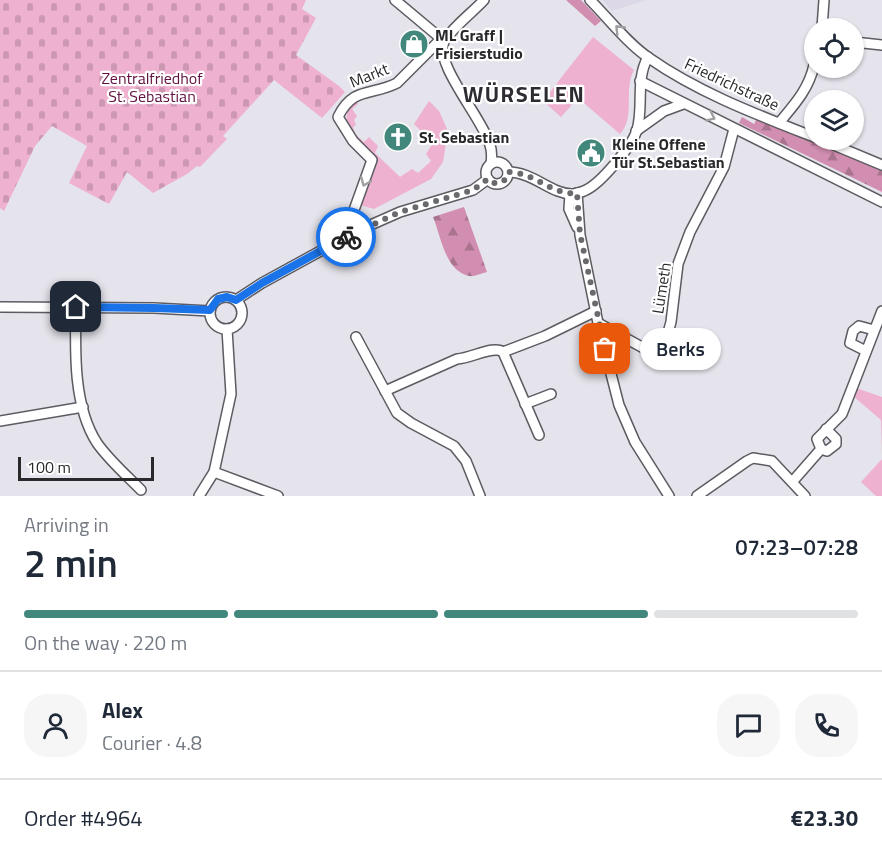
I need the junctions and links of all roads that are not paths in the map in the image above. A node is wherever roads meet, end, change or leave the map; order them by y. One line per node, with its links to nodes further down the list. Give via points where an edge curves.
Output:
1 (395, 0): 6 (street)
2 (484, 0): 6 (street, Markt)
3 (590, 0): 9 (street, Friedrichstraße, one-way to 3)
4 (824, 0): 5 (street)
5 (823, 18)
6 (443, 40): 18 (street, via 449,75 488,140); 24 (street, Markt, one-way to 24, via 397,83 357,94 338,117 353,141 372,160 354,210)
7 (864, 43): 8 (street)
8 (882, 45)
9 (648, 57): 11 (street); 13 (street, Friedrichstraße, via 691,84)
10 (811, 78): 13 (street)
11 (640, 81): 12 (street); 15 (street)
12 (683, 104): 14 (street, one-way to 14); 15 (street, via 664,111)
13 (779, 123): 16 (street, Friedrichstraße)
14 (734, 129): 23 (street); 31 (street, Lümeth, via 724,167 678,264 671,322 662,354 658,356)
15 (636, 131): 22 (street, via 600,179)
16 (804, 132)
17 (846, 150): 19 (street)
18 (491, 164): 20 (street, via 502,163); 21 (street, via 486,172)
19 (882, 165)
20 (508, 172): 21 (street, via 500,183); 22 (street, via 527,174 562,193)
21 (488, 179): 24 (street, via 473,190 400,212)
22 (574, 194): 29 (street)
23 (882, 202)
24 (357, 231): 25 (street)
25 (236, 300): 28 (street, via 218,299); 32 (street, via 241,309 240,320)
26 (0, 307): 27 (street)
27 (76, 307): 28 (street); 42 (street, via 75,360)
28 (210, 310): 32 (street, via 214,324)
29 (596, 311): 31 (street); 38 (street)
30 (882, 311): 33 (street)
31 (598, 322): 53 (street, via 623,414 635,442)
32 (227, 329): 47 (street, via 231,394)
33 (874, 330): 35 (street); 37 (street, via 859,326 853,330 850,343)
34 (356, 337): 39 (street)
35 (871, 341): 36 (street); 37 (street)
36 (882, 346)
37 (866, 351): 44 (street, via 842,414)
38 (503, 352): 39 (street, via 494,349 457,359); 41 (street)
39 (385, 391): 52 (street, via 403,419 454,446 466,461)
40 (551, 394): 41 (street)
41 (525, 405): 45 (street)
42 (83, 407): 43 (street); 49 (street, via 98,444)
43 (0, 421)
44 (826, 429): 46 (street, via 817,439); 46 (street, via 836,444 827,451)
45 (538, 435)
46 (821, 449): 48 (street)
47 (214, 472): 50 (street); 51 (street)
48 (793, 481): 54 (street, via 772,461 753,458); 55 (street)
49 (141, 490)
50 (199, 496)
51 (278, 496)
52 (480, 496)
53 (669, 496)
54 (696, 496)
55 (805, 496)

